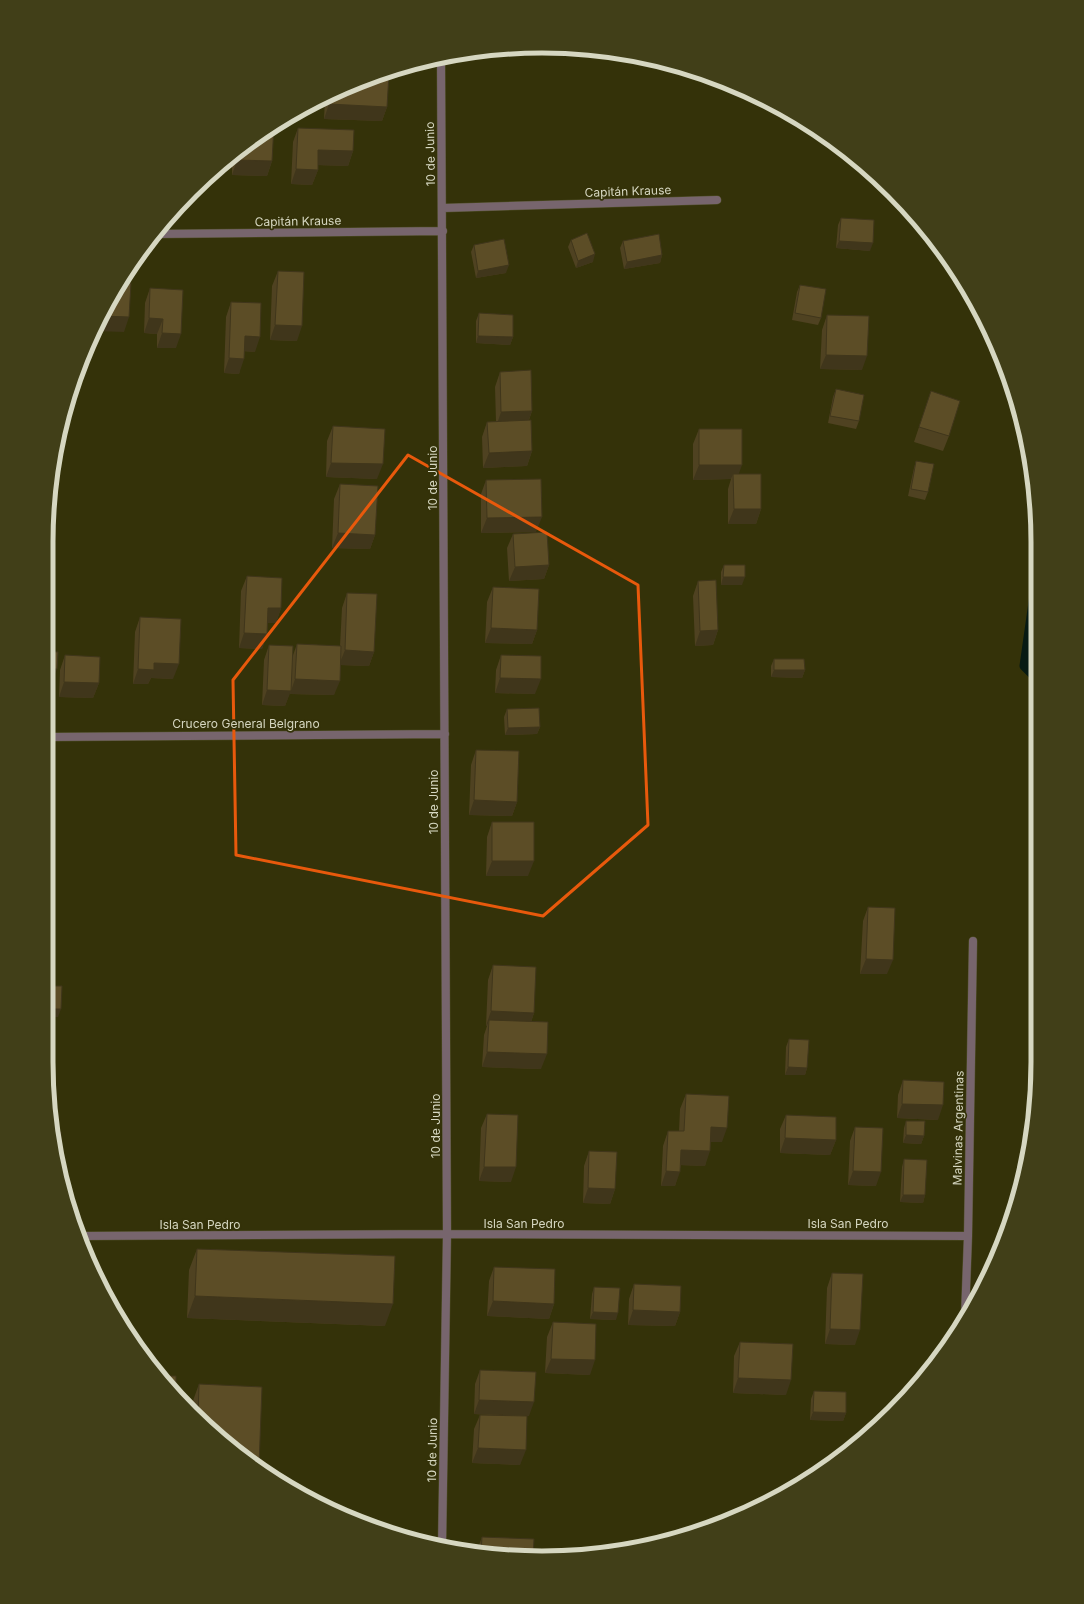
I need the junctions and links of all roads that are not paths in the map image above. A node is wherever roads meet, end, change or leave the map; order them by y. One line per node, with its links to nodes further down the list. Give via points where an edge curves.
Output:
1 (441, 63): 3 (street, 10 de Junio)
2 (717, 200): 3 (street, Capitán Krause)
3 (443, 208): 4 (street, 10 de Junio)
4 (443, 231): 5 (street, Capitán Krause); 6 (street, 10 de Junio)
5 (162, 234)
6 (445, 734): 7 (street, Crucero General Belgrano); 9 (street, 10 de Junio)
7 (53, 737)
8 (973, 941): 11 (street, Malvinas Argentinas)
9 (447, 1234): 10 (street, Isla San Pedro); 11 (street, Isla San Pedro); 13 (street, 10 de Junio)
10 (85, 1236)
11 (968, 1236): 12 (street, Malvinas Argentinas)
12 (965, 1305)
13 (442, 1541)

